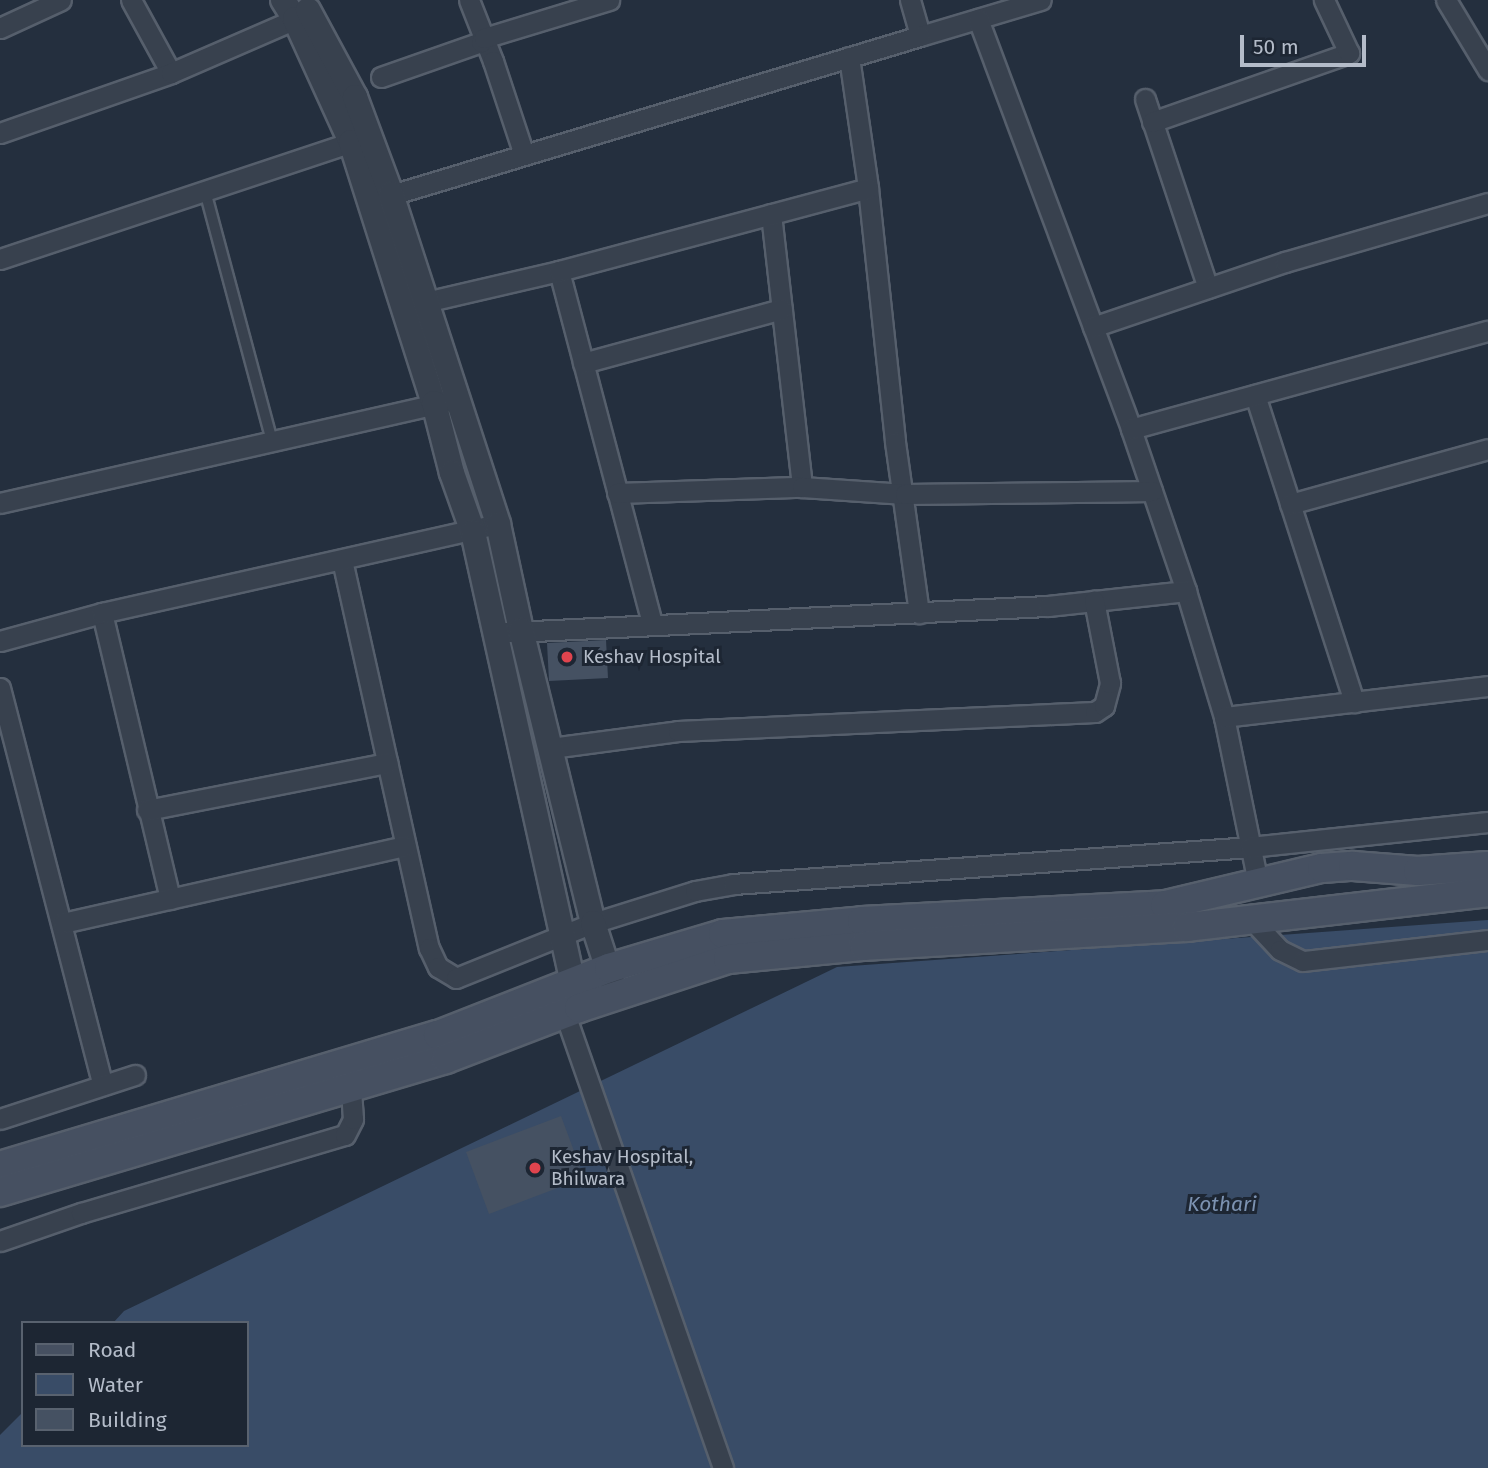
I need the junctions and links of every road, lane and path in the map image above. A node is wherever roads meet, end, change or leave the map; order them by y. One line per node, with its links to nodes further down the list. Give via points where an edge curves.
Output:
1 (61, 0): 12 (street)
2 (131, 0): 17 (street)
3 (468, 0): 14 (street)
4 (609, 0): 9 (street)
5 (910, 0): 13 (street)
6 (1041, 0): 11 (street)
7 (1324, 0): 20 (street, via 1349,53)
8 (1446, 0): 16 (street)
9 (583, 4): 14 (street)
10 (294, 6): 17 (street); 22 (street); 26 (street, via 355,97)
11 (978, 19): 13 (street); 34 (street)
12 (0, 28)
13 (920, 36): 15 (street)
14 (484, 38): 18 (street); 23 (street)
15 (849, 57): 23 (street); 24 (street)
16 (1488, 70)
17 (171, 73): 21 (street)
18 (381, 77)
19 (1145, 99): 20 (street)
20 (1152, 122): 31 (street)
21 (0, 133)
22 (351, 142): 25 (street); 26 (street)
23 (524, 155): 26 (street)
24 (868, 188): 28 (street); 45 (street, via 895,442)
25 (205, 191): 29 (street); 40 (lane)
26 (381, 198): 32 (street); 38 (street)
27 (1488, 203): 31 (street)
28 (771, 214): 30 (street); 33 (street)
29 (0, 259)
30 (559, 271): 32 (street); 36 (street)
31 (1208, 288): 34 (street)
32 (425, 302): 38 (street)
33 (782, 309): 36 (street); 42 (street)
34 (1093, 327): 39 (street)
35 (1488, 331): 37 (street)
36 (583, 363): 44 (street)
37 (1255, 396): 39 (street); 47 (street)
38 (446, 402): 40 (street); 48 (street); 49 (street, via 452,473)
39 (1131, 429): 43 (street)
40 (272, 441): 46 (street)
41 (1488, 449): 47 (street)
42 (802, 487): 44 (street); 45 (street)
43 (1152, 491): 45 (street); 51 (street)
44 (617, 493): 55 (street)
45 (905, 494): 54 (street)
46 (0, 503)
47 (1290, 504): 61 (street)
48 (498, 524): 49 (street); 56 (street)
49 (473, 532): 50 (street); 57 (street)
50 (342, 560): 53 (street); 64 (street)
51 (1186, 591): 52 (street); 62 (street)
52 (1094, 601): 54 (street); 63 (street, via 1110,683 1104,706 1095,712 678,731)
53 (102, 613): 58 (street); 65 (street)
54 (919, 613): 55 (street)
55 (652, 624): 56 (street)
56 (521, 630): 57 (street); 63 (street)
57 (493, 633): 76 (street, via 525,757)
58 (0, 641)
59 (1488, 686): 61 (street)
60 (0, 688): 74 (street)
61 (1354, 702): 62 (street)
62 (1224, 717): 68 (street)
63 (551, 748): 75 (street)
64 (387, 763): 65 (street); 67 (street)
65 (147, 810): 72 (street)
66 (1488, 822): 68 (street)
67 (405, 846): 72 (street); 76 (street, via 429,948 438,967 449,976 465,977)
68 (1250, 847): 70 (street); 75 (street, via 761,881 695,891)
69 (1488, 866): 70 (main road, via 1418,871 1322,868)
70 (1258, 883): 78 (main road, via 1165,905 862,921 736,933)
71 (1488, 892): 73 (main road)
72 (170, 900): 74 (street)
73 (1251, 919): 77 (street, via 1280,950 1303,961); 79 (main road, via 1175,928 789,951 728,959)
74 (63, 923): 82 (street)
75 (593, 923): 76 (street); 78 (street)
76 (561, 936): 80 (street)
77 (1488, 940)
78 (608, 968): 79 (street); 80 (main road)
79 (616, 996): 80 (main road)
80 (572, 1001): 83 (main road, via 446,1059); 85 (main road, via 438,1035); 88 (street)
81 (135, 1075): 82 (street)
82 (103, 1085): 84 (street)
83 (351, 1087): 86 (main road); 87 (street, via 353,1119 345,1135)
84 (0, 1119)
85 (0, 1166)
86 (0, 1192)
87 (0, 1241)
88 (723, 1468)

